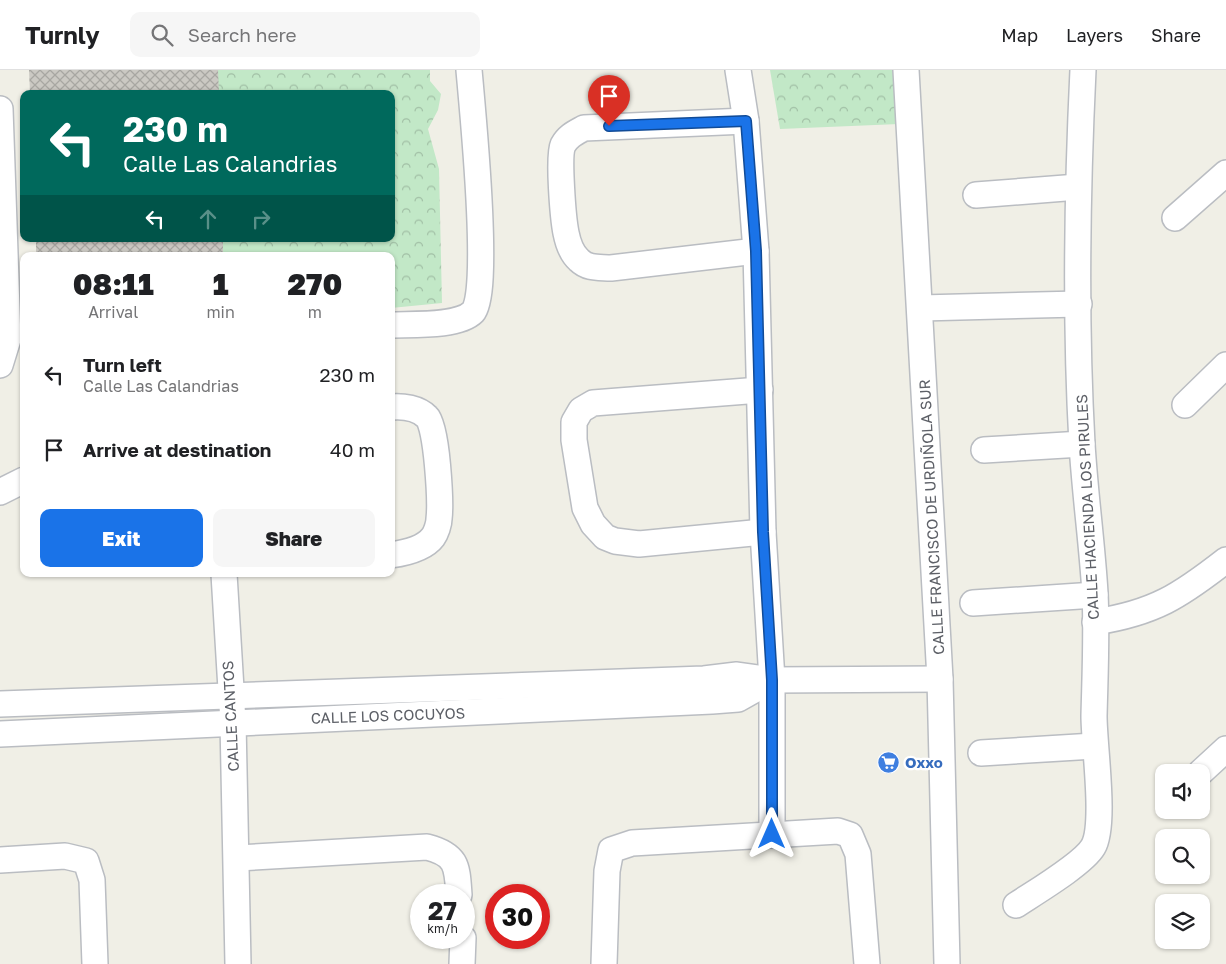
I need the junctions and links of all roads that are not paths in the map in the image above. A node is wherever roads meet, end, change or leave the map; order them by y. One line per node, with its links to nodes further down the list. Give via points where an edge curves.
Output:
1 (469, 70): 15 (street, via 477,165 479,298 473,312 461,318 439,323)
2 (738, 70): 6 (street)
3 (906, 70): 14 (street, CALLE FRANCISCO DE URDIÑOLA SUR)
4 (1084, 70): 9 (street, CALLE HACIENDA LOS PIRULES)
5 (0, 109): 8 (street)
6 (746, 121): 12 (street); 12 (street, via 584,128 570,135 563,146 561,158 565,223 572,252 590,267 611,268)
7 (1226, 172): 11 (street)
8 (2, 186): 16 (street)
9 (1078, 187): 10 (street); 13 (street, CALLE HACIENDA LOS PIRULES)
10 (976, 195)
11 (1175, 218)
12 (756, 251): 19 (street)
13 (1079, 304): 14 (street); 22 (street, CALLE HACIENDA LOS PIRULES)
14 (921, 308): 33 (street, CALLE FRANCISCO DE URDIÑOLA SUR)
15 (395, 325)
16 (11, 339): 17 (street)
17 (0, 365)
18 (1226, 365): 20 (street)
19 (760, 390): 26 (street); 26 (street, via 593,404 581,410 574,422 574,440 585,508 605,537 639,544)
20 (1185, 405)
21 (395, 407): 27 (street, via 418,410 429,418 440,496 439,521 432,537 418,548)
22 (1082, 444): 23 (street); 30 (street, CALLE HACIENDA LOS PIRULES)
23 (984, 450)
24 (20, 482): 25 (street)
25 (0, 492)
26 (763, 532): 34 (street)
27 (395, 554)
28 (1226, 560): 32 (street, via 1187,590 1158,606 1128,617)
29 (224, 577): 35 (street, CALLE CANTOS)
30 (1095, 595): 31 (street); 32 (street, CALLE HACIENDA LOS PIRULES)
31 (973, 604)
32 (1095, 622): 39 (street, CALLE HACIENDA LOS PIRULES)
33 (940, 679): 34 (street, CALLE LOS COCUYOS); 54 (street, CALLE FRANCISCO DE URDIÑOLA SUR)
34 (772, 680): 35 (street, CALLE LOS COCUYOS, via 737,675 704,679); 37 (street, CALLE LOS COCUYOS, via 738,699); 43 (street)
35 (231, 695): 36 (street, CALLE LOS COCUYOS); 37 (street, CALLE CANTOS)
36 (0, 704)
37 (233, 722): 38 (street, CALLE LOS COCUYOS); 44 (street, CALLE CANTOS)
38 (0, 734)
39 (1094, 746): 41 (street); 47 (street, CALLE HACIENDA LOS PIRULES, via 1099,806 1093,848)
40 (1226, 749): 42 (street)
41 (980, 754)
42 (1210, 764)
43 (772, 834): 52 (street, via 632,843 611,850 607,871); 53 (street, via 838,831 850,836 858,854)
44 (237, 858): 46 (street, via 427,847 442,851 452,859 457,868); 50 (street, CALLE CANTOS)
45 (0, 860): 49 (street, via 65,856 86,861 92,880)
46 (458, 884)
47 (1016, 905)
48 (463, 949): 51 (street)
49 (95, 964)
50 (238, 964)
51 (462, 964)
52 (604, 964)
53 (867, 964)
54 (947, 964)

